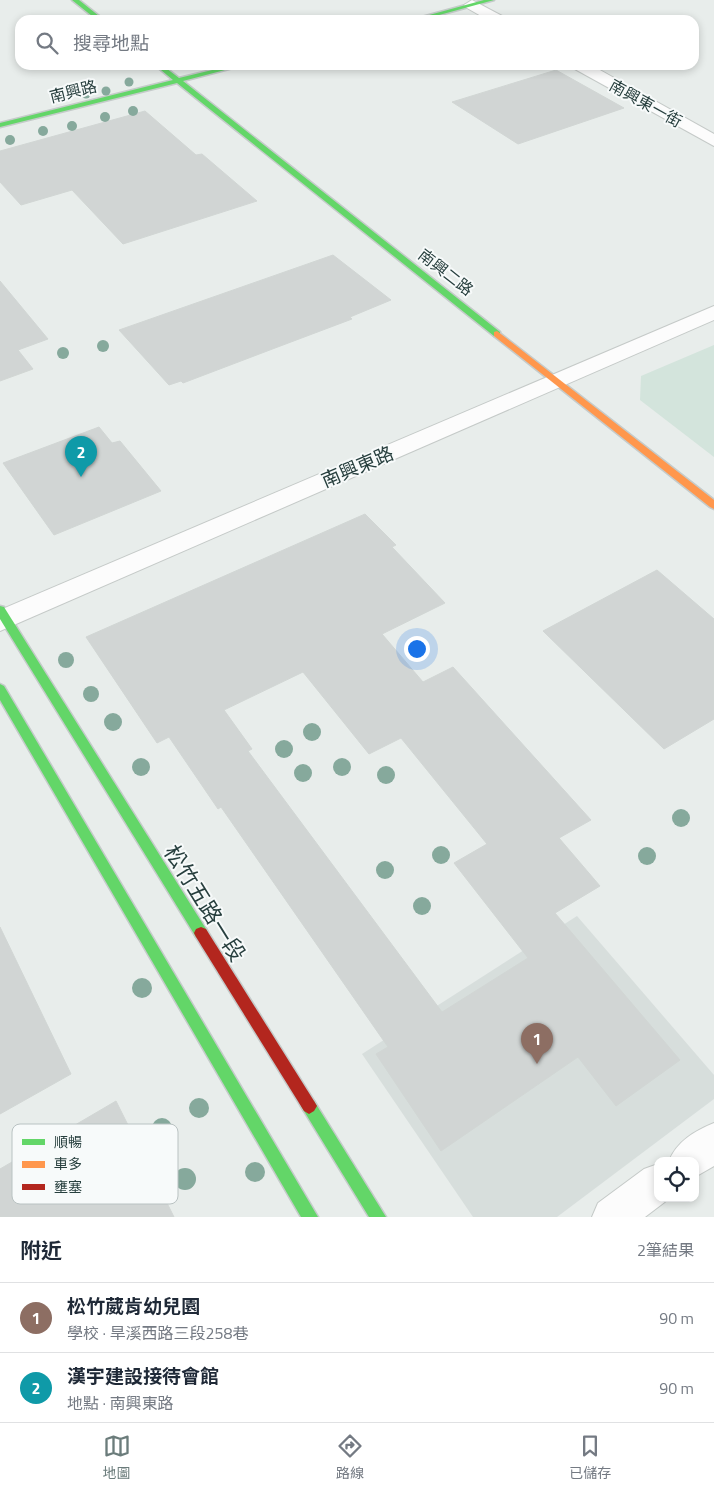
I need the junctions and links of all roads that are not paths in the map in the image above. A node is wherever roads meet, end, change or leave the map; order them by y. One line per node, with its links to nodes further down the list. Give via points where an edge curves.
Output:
1 (75, 0): 4 (street)
2 (491, 0): 3 (street)
3 (472, 5): 5 (street); 6 (street)
4 (94, 15)
5 (433, 15)
6 (490, 15)
7 (164, 70): 10 (street, 南興二路)
8 (221, 70): 10 (street, 南興路)
9 (588, 70): 12 (street, 南興東一街)
10 (178, 81): 11 (street, 南興路); 14 (street, 南興二路)
11 (0, 126)
12 (714, 142)
13 (714, 312): 14 (street, 南興東路)
14 (557, 379): 15 (street, 南興二路); 16 (street, 南興東路)
15 (714, 505)
16 (2, 616): 22 (street, 松竹五路一段)
17 (0, 689): 21 (street)
18 (714, 1142): 19 (street)
19 (693, 1157)
20 (654, 1186): 23 (street)
21 (310, 1217)
22 (378, 1217)
23 (612, 1217)

